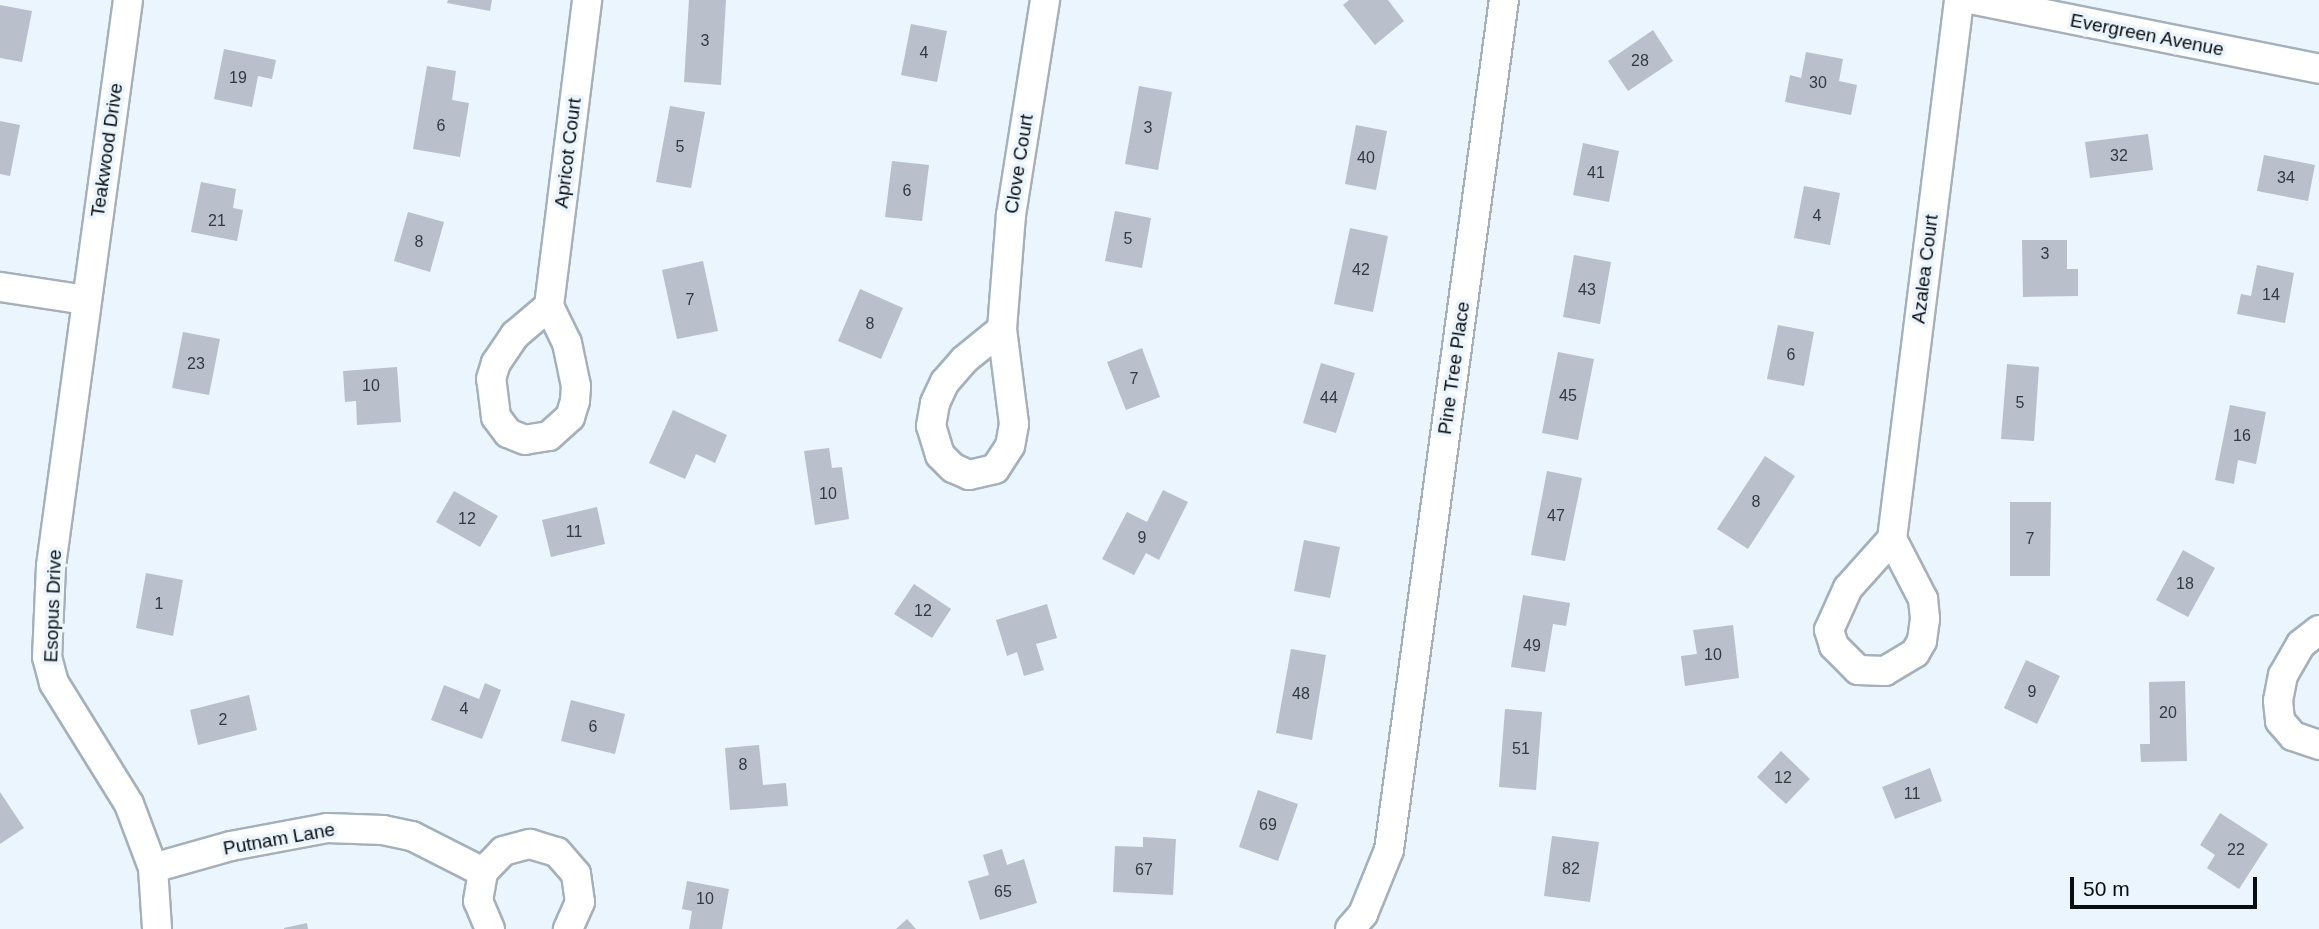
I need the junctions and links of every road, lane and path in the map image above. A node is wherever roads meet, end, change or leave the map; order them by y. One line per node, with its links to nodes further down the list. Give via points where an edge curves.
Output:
1 (128, 0): 9 (street, Teakwood Drive)
2 (587, 0): 10 (street, Apricot Court)
3 (1045, 0): 11 (street, Clove Court, via 1011,215)
4 (1504, 0): 20 (street, Pine Tree Place, via 1389,850 1363,914)
5 (1959, 0): 12 (street, Azalea Court)
6 (1975, 0): 7 (street, Evergreen Avenue)
7 (2319, 69)
8 (0, 287): 9 (street)
9 (86, 300): 15 (street, Esopus Drive, via 51,566 47,657 54,683 129,804)
10 (549, 306)
11 (1002, 329): 11 (street, Clove Court, via 1014,424 1010,446 995,469 969,475 940,455 931,426 935,403 964,360)
12 (1892, 539)
13 (2319, 630): 14 (street, via 2301,644 2283,675 2278,701 2280,721 2293,736)
14 (2319, 745)
15 (153, 868): 16 (street, Putnam Lane, via 231,846 327,828 412,836); 17 (street, Esopus Drive)
16 (483, 872): 18 (street, via 478,901); 19 (street, via 491,860 516,845 557,852 572,868 580,888 576,916)
17 (158, 929)
18 (490, 929)
19 (568, 929)
20 (1350, 929)

